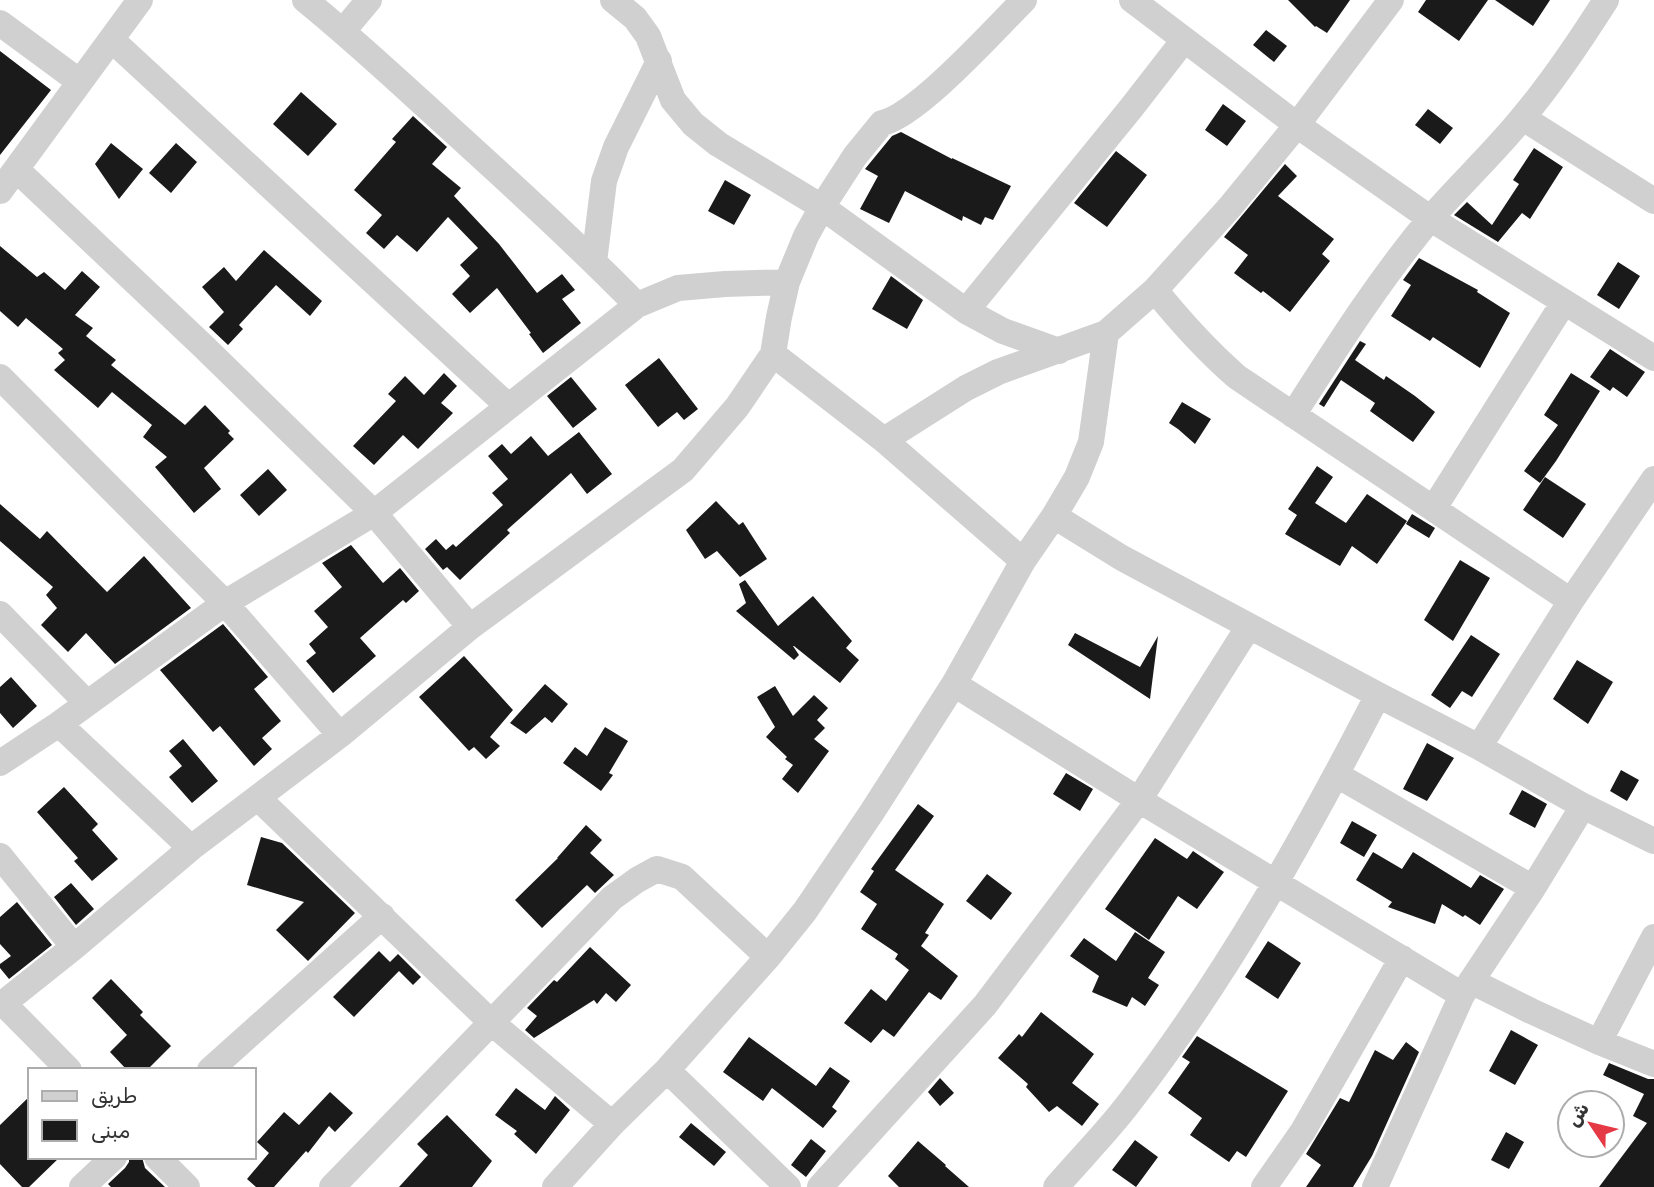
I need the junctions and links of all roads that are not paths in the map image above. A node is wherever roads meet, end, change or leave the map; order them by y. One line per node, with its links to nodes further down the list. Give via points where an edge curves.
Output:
1 (140, 0): 11 (street)
2 (305, 0): 10 (street)
3 (369, 0): 10 (street)
4 (613, 0): 13 (street, via 635,18)
5 (1024, 0): 20 (street, via 924,97 882,123)
6 (1132, 0): 12 (street)
7 (1391, 0): 16 (street)
8 (1606, 0): 15 (street)
9 (0, 23): 14 (street)
10 (343, 31): 22 (street)
11 (112, 40): 14 (street); 33 (street)
12 (1184, 40): 16 (street); 27 (street)
13 (659, 61): 20 (street, via 673,100 693,124); 22 (street, via 604,181)
14 (80, 82): 17 (street)
15 (1523, 118): 19 (street); 21 (street)
16 (1297, 125): 21 (street); 24 (street)
17 (17, 170): 18 (street); 38 (street)
18 (0, 191)
19 (1654, 201)
20 (822, 207): 23 (street); 27 (street)
21 (1431, 219): 25 (street); 34 (street, via 1350,327)
22 (594, 262): 26 (street)
23 (787, 282): 26 (street, via 678,288); 30 (street)
24 (1155, 290): 28 (street); 34 (street, via 1210,353)
25 (1564, 302): 31 (street); 37 (street)
26 (637, 305): 33 (street)
27 (966, 311): 29 (street, via 1003,331)
28 (1106, 333): 29 (street); 39 (street, via 1091,442)
29 (1059, 351): 35 (street, via 966,388)
30 (773, 354): 35 (street); 45 (street, via 737,407 683,470)
31 (1654, 358)
32 (0, 377): 42 (street)
33 (508, 406): 38 (street)
34 (1293, 415): 37 (street)
35 (884, 440): 40 (street)
36 (1654, 479): 41 (street)
37 (1434, 508): 41 (street)
38 (373, 513): 42 (street); 45 (street)
39 (1054, 516): 40 (street); 44 (street)
40 (1023, 561): 46 (street)
41 (1572, 601): 51 (street)
42 (225, 603): 48 (street); 50 (street)
43 (0, 614): 48 (street)
44 (1249, 626): 47 (street); 55 (street)
45 (470, 628): 50 (street)
46 (954, 684): 55 (street); 65 (street, via 872,813)
47 (1378, 695): 51 (street); 53 (street)
48 (87, 702): 49 (street)
49 (59, 724): 52 (street); 58 (street)
50 (340, 735): 54 (street)
51 (1479, 747): 56 (street)
52 (0, 763)
53 (1337, 775): 60 (street); 61 (street)
54 (258, 798): 58 (street); 62 (street)
55 (1139, 800): 60 (street); 83 (street, via 985,1005)
56 (1583, 806): 57 (street); 61 (street)
57 (1654, 841)
58 (191, 848): 64 (street)
59 (0, 856): 64 (street)
60 (1277, 882): 66 (street); 84 (street, via 1229,960 1128,1104)
61 (1533, 888): 67 (street)
62 (382, 916): 69 (street); 73 (street)
63 (1654, 937): 70 (street)
64 (74, 947): 68 (street)
65 (768, 957): 69 (street, via 682,877 657,869 612,898); 74 (street)
66 (1402, 958): 67 (street); 85 (street, via 1310,1120)
67 (1466, 988): 70 (street); 86 (street)
68 (1, 1005): 72 (street)
69 (492, 1023): 75 (street); 80 (street)
70 (1599, 1042): 71 (street)
71 (1654, 1064)
72 (67, 1068)
73 (213, 1068)
74 (667, 1070): 75 (street); 82 (street)
75 (612, 1124): 81 (street)
76 (112, 1159): 78 (street)
77 (159, 1159): 79 (street)
78 (82, 1187)
79 (187, 1187)
80 (332, 1187)
81 (555, 1187)
82 (788, 1187)
83 (820, 1187)
84 (1056, 1187)
85 (1264, 1187)
86 (1376, 1187)

